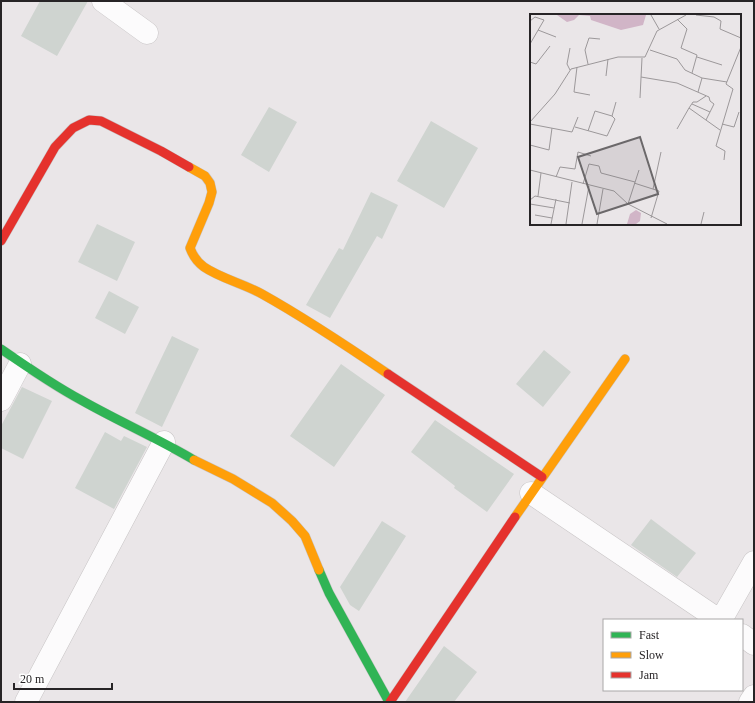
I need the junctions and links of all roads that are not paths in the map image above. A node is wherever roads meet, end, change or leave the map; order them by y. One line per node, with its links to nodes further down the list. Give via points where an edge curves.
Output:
1 (103, 1): 2 (street)
2 (147, 33)
3 (1, 241): 9 (street, via 64,135 89,120 101,121 161,151 208,179 212,192 190,248 201,266 245,285 350,350)
4 (1, 349): 6 (street)
5 (625, 359): 9 (street)
6 (20, 364): 7 (street); 8 (street, via 82,401)
7 (1, 400)
8 (164, 442): 16 (street); 17 (street, via 272,503 292,521 305,536 329,592)
9 (537, 485): 11 (street); 17 (street)
10 (754, 562): 12 (street)
11 (719, 619)
12 (721, 619)
13 (743, 636): 14 (street)
14 (754, 644)
15 (754, 696): 18 (street)
16 (26, 702)
17 (390, 702)
18 (750, 702)

